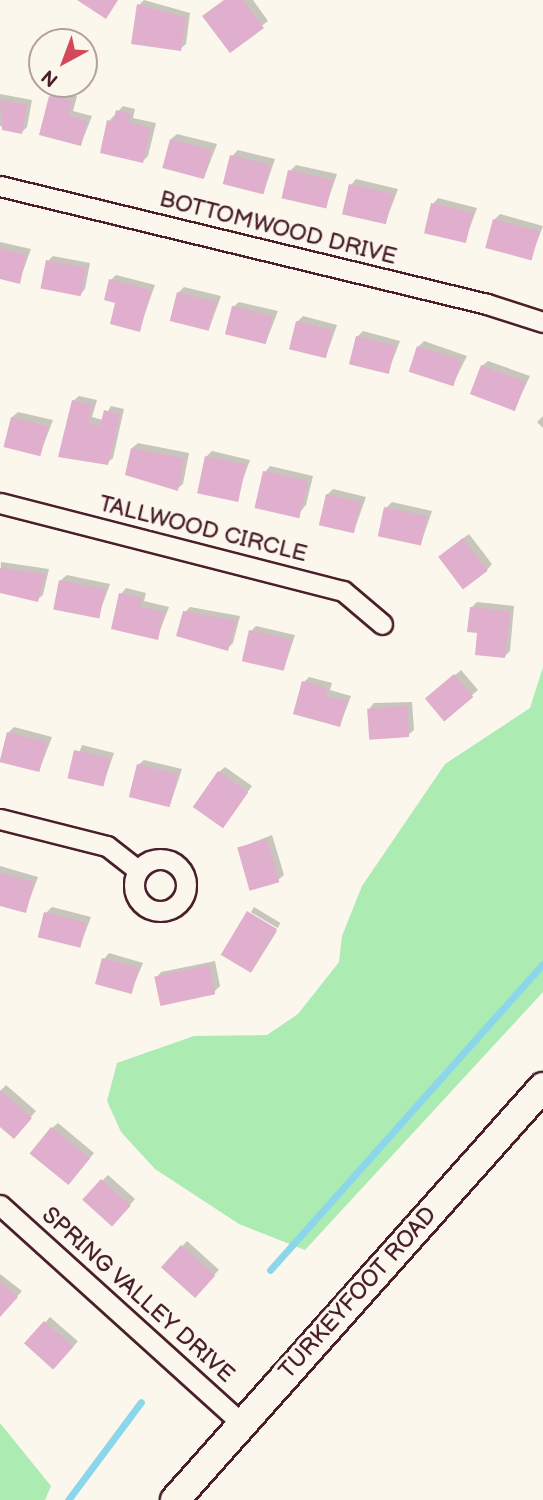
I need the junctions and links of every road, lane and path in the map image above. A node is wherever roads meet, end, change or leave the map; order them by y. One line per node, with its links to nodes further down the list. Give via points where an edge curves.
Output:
1 (0, 186): 2 (street, BOTTOMWOOD DRIVE, via 487,304)
2 (543, 323)
3 (0, 503): 4 (street, TALLWOOD CIRCLE, via 344,590)
4 (382, 624)
5 (0, 819): 6 (street, via 107,846)
6 (138, 870)
7 (543, 1087): 9 (main road, TURKEYFOOT ROAD)
8 (0, 1205): 9 (street, SPRING VALLEY DRIVE)
9 (242, 1423): 10 (main road, TURKEYFOOT ROAD)
10 (174, 1500)

